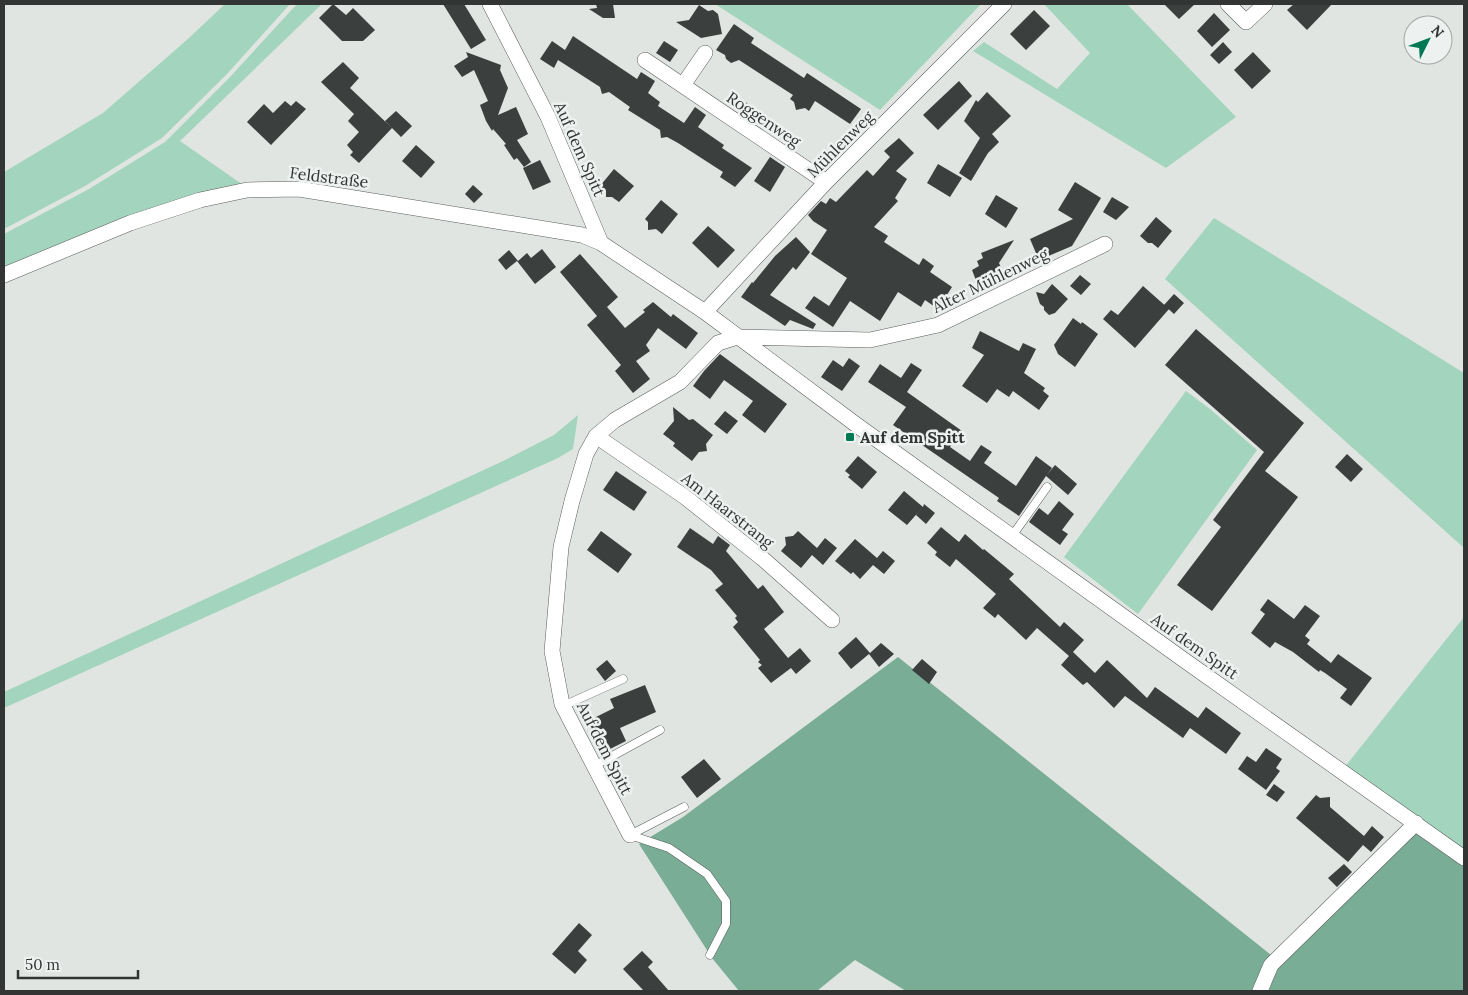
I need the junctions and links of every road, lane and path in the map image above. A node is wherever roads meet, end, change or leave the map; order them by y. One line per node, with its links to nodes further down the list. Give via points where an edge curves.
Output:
1 (490, 4): 9 (street, Auf dem Spitt, via 548,116)
2 (1004, 4): 8 (street, Mühlenweg)
3 (1228, 4): 4 (street, via 1246,22)
4 (1265, 4)
5 (705, 53): 7 (street)
6 (646, 60): 7 (street, Roggenweg)
7 (683, 86): 8 (street, Roggenweg)
8 (826, 182): 12 (street, Mühlenweg)
9 (601, 243): 11 (street, Feldstraße, via 582,235 299,188 247,190 200,200 130,223); 12 (street, Auf dem Spitt)
10 (1105, 244): 13 (street, Alter Mühlenweg, via 938,326 870,340)
11 (4, 275)
12 (705, 312): 13 (street, Auf dem Spitt)
13 (737, 337): 14 (street, Auf dem Spitt, via 718,343 680,382 615,420); 16 (street, Auf dem Spitt)
14 (596, 436): 17 (street, Am Haarstrang, via 686,497); 19 (street, Auf dem Spitt, via 586,454 561,547 552,652)
15 (1047, 487): 16 (lane)
16 (1012, 536): 23 (street, Auf dem Spitt)
17 (832, 620)
18 (623, 679): 19 (lane)
19 (563, 706): 21 (street, Auf dem Spitt)
20 (660, 730): 21 (lane)
21 (594, 766): 24 (street, Auf dem Spitt)
22 (684, 807): 24 (lane)
23 (1416, 823): 25 (street, Auf dem Spitt); 27 (street, via 1272,965)
24 (630, 835): 26 (lane, via 669,848 707,874 726,901 726,924)
25 (1464, 858)
26 (710, 955)
27 (1260, 991)

